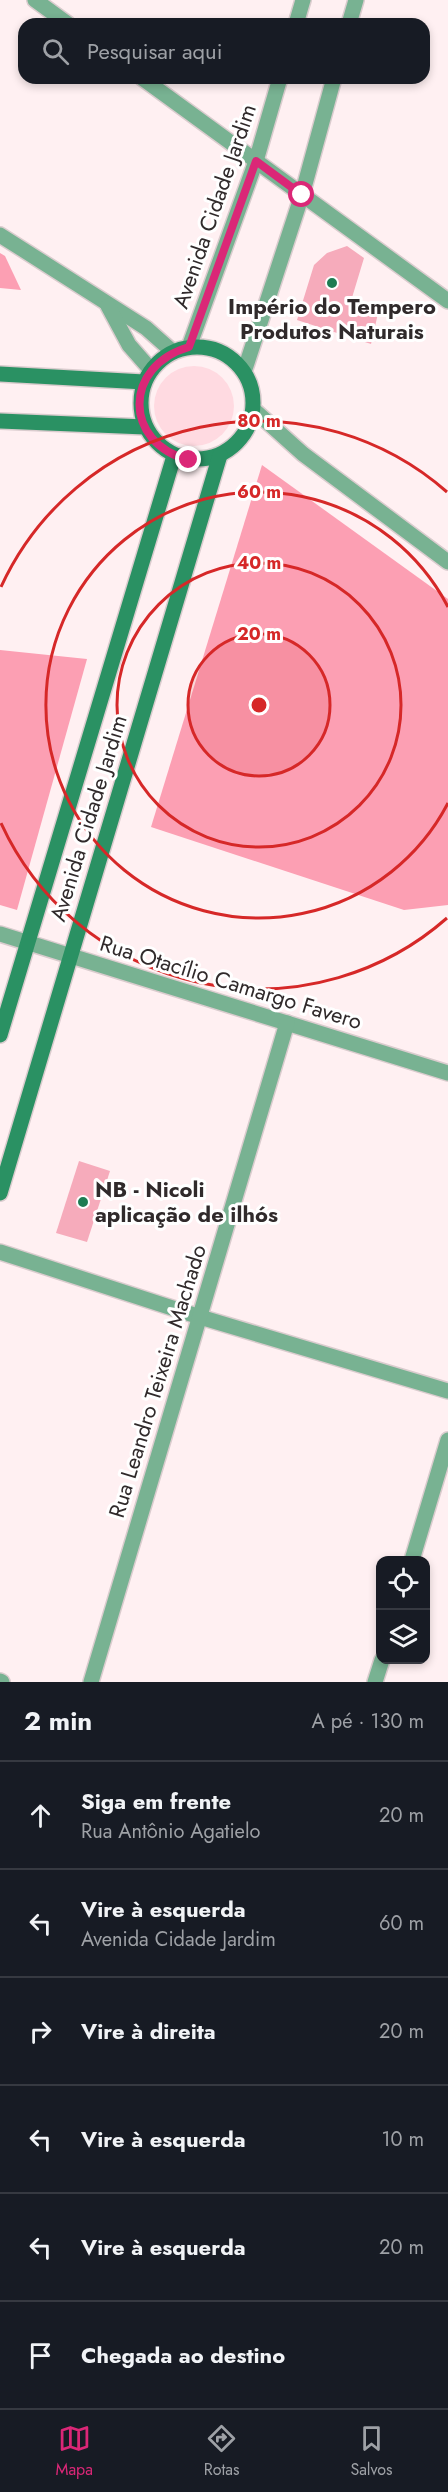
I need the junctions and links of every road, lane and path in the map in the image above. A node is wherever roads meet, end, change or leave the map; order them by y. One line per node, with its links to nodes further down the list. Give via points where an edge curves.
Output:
1 (35, 0): 4 (street)
2 (303, 0): 5 (street)
3 (356, 0): 6 (street)
4 (60, 18)
5 (298, 18)
6 (351, 18)
7 (150, 84): 10 (street)
8 (278, 84): 10 (street, Avenida Cidade Jardim)
9 (332, 84): 11 (street)
10 (256, 161): 11 (street); 15 (street, Avenida Cidade Jardim)
11 (302, 195): 13 (street); 17 (street)
12 (0, 235): 14 (street)
13 (448, 302)
14 (106, 304): 16 (street, via 146,328); 19 (street)
15 (189, 347): 16 (street); 17 (street, via 222,353)
16 (173, 352): 19 (street)
17 (244, 372): 20 (street, via 253,396)
18 (0, 374): 19 (street)
19 (147, 376): 22 (street, via 140,405)
20 (253, 409): 23 (street, via 243,436); 25 (street, via 303,454)
21 (0, 421): 22 (street)
22 (145, 427): 24 (street)
23 (220, 455): 24 (street, via 189,460); 28 (street, Avenida Cidade Jardim)
24 (174, 456): 27 (street, Avenida Cidade Jardim)
25 (448, 562)
26 (0, 934): 27 (street, Rua Otacílio Camargo Favero)
27 (27, 942): 28 (street, Rua Otacílio Camargo Favero); 30 (street, Avenida Cidade Jardim)
28 (70, 956): 29 (street, Rua Otacílio Camargo Favero); 32 (street, Avenida Cidade Jardim)
29 (287, 1023): 31 (street, Rua Otacílio Camargo Favero); 34 (street, Rua Leandro Teixeira Machado)
30 (0, 1035)
31 (448, 1073)
32 (0, 1193)
33 (0, 1252): 34 (street)
34 (200, 1317): 35 (street); 39 (street, Rua Leandro Teixeira Machado)
35 (448, 1391)
36 (448, 1440): 37 (street)
37 (413, 1556)
38 (380, 1664): 40 (street)
39 (92, 1682)
40 (375, 1682)

